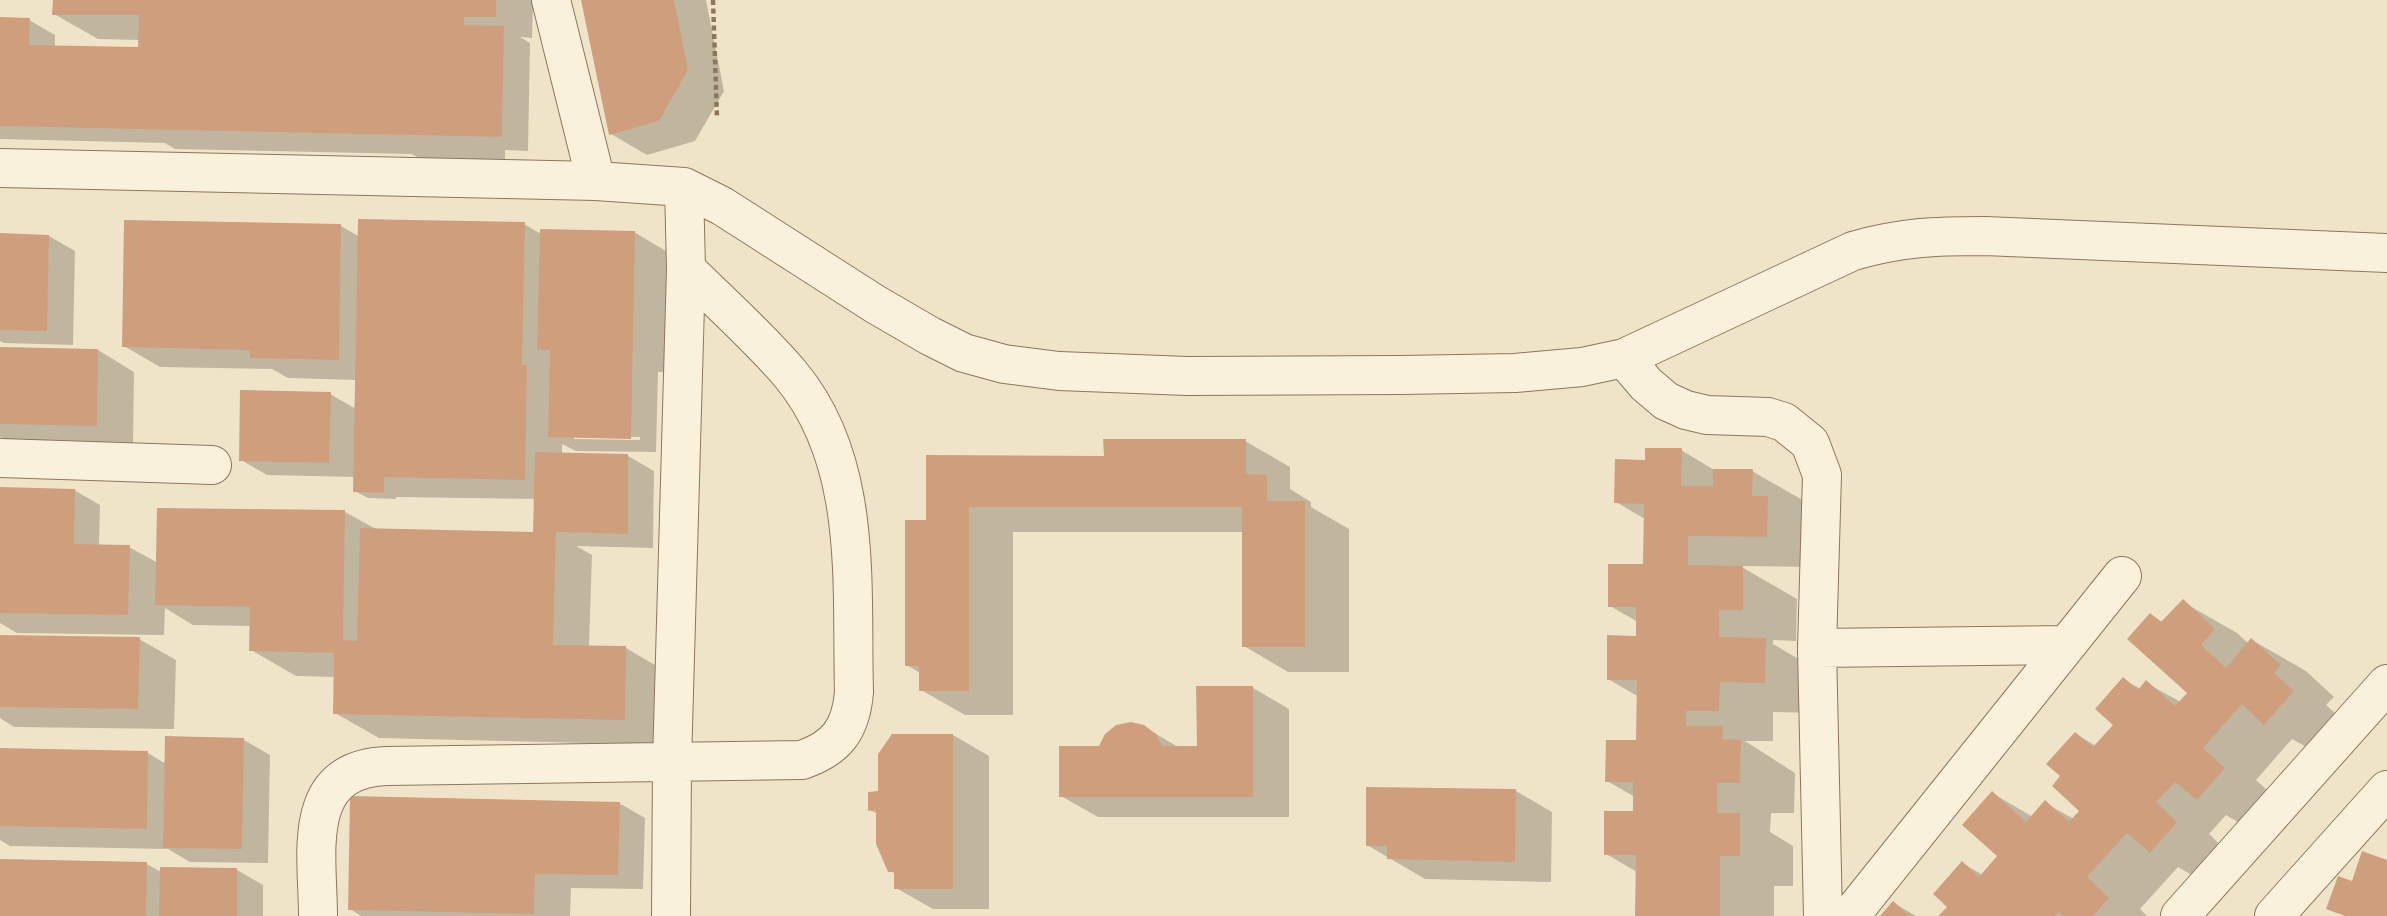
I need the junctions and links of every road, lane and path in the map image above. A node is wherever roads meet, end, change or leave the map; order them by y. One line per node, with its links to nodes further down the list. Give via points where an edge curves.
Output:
1 (551, 0): 5 (street)
2 (713, 0): 3 (path)
3 (717, 118)
4 (0, 168): 5 (street)
5 (596, 181): 6 (street)
6 (684, 187): 8 (street); 9 (street, via 930,336 964,353 1004,364 1116,374 1387,375 1515,373)
7 (2387, 253): 9 (street, via 1925,236 1853,251)
8 (686, 269): 16 (street); 16 (street, via 791,375 832,446 844,484 849,525 855,692 846,728 820,754 793,760)
9 (1624, 358): 14 (street, via 1666,401 1707,415 1768,417 1784,422 1810,443 1822,475)
10 (0, 458): 11 (street)
11 (212, 466)
12 (2122, 576): 13 (street)
13 (2066, 645): 14 (street); 21 (street)
14 (1817, 648): 20 (street)
15 (2387, 684): 22 (street)
16 (672, 763): 18 (street, via 377,766 352,772 337,782 319,813); 19 (street)
17 (2387, 790): 23 (street)
18 (318, 916)
19 (671, 916)
20 (1823, 916)
21 (1850, 916)
22 (2180, 916)
23 (2274, 916)

